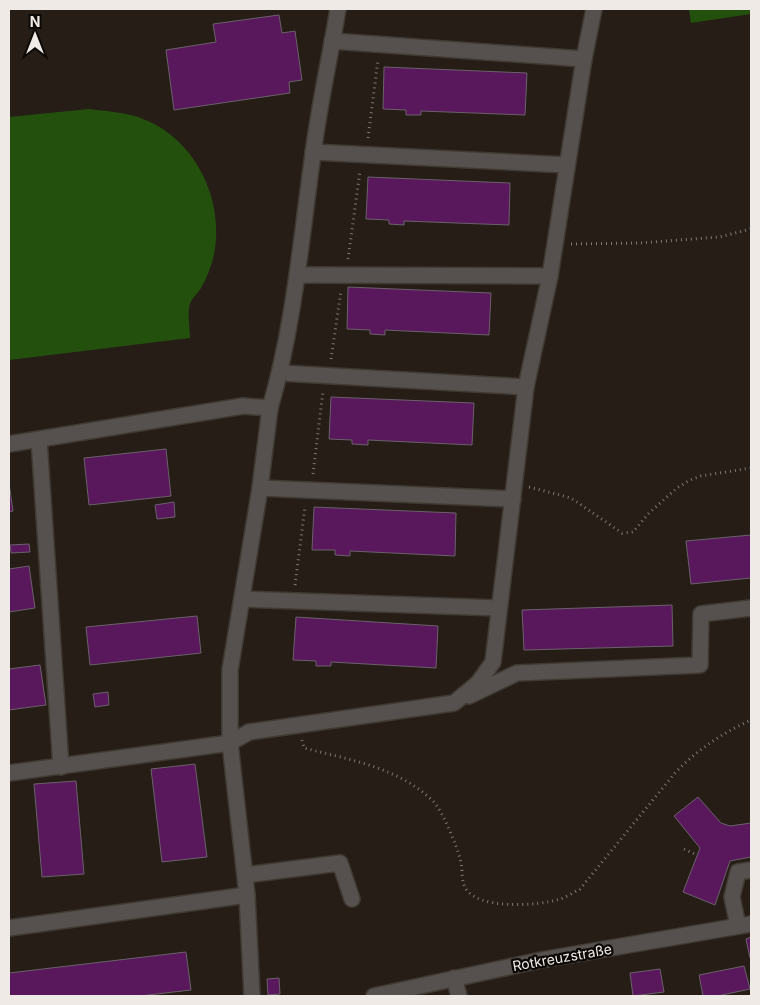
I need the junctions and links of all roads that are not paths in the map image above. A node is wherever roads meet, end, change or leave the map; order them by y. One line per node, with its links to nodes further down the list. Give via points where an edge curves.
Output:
1 (338, 9): 3 (street)
2 (594, 9): 4 (street)
3 (332, 40): 4 (street); 5 (street)
4 (584, 59): 6 (street)
5 (313, 152): 6 (street); 7 (street)
6 (567, 165): 8 (street)
7 (298, 275): 8 (street); 9 (street)
8 (550, 276): 10 (street)
9 (280, 373): 10 (street); 11 (street)
10 (526, 387): 15 (street)
11 (270, 408): 12 (street, via 243,406); 14 (street)
12 (39, 440): 13 (street); 21 (street)
13 (9, 444)
14 (260, 488): 15 (street); 16 (street)
15 (513, 492): 17 (street)
16 (242, 598): 17 (street); 20 (street, via 230,670)
17 (499, 608): 19 (street, via 493,662 478,683)
18 (751, 608): 19 (street, via 701,614 700,665 517,673)
19 (454, 703): 20 (street, via 249,732)
20 (230, 743): 21 (street); 24 (street)
21 (61, 767): 22 (street)
22 (9, 774)
23 (751, 870): 27 (street, via 738,872 732,897)
24 (245, 875): 25 (street); 26 (street, via 340,863)
25 (247, 895): 28 (street); 30 (street)
26 (352, 900)
27 (745, 925): 29 (street, Rotkreuzstraße)
28 (9, 928)
29 (454, 978): 31 (street, Rotkreuzstraße); 32 (street)
30 (252, 996)
31 (374, 996)
32 (459, 996)

